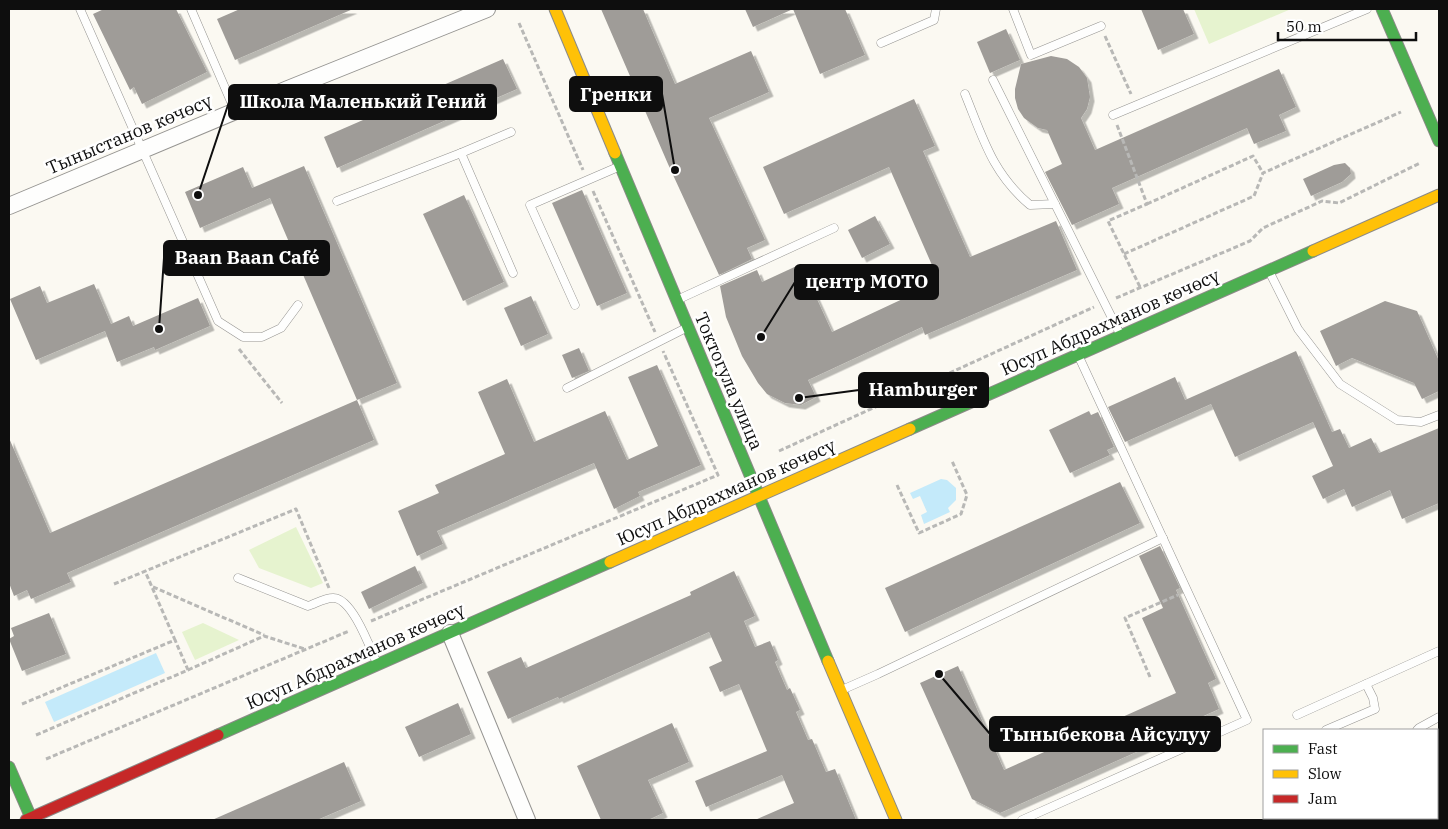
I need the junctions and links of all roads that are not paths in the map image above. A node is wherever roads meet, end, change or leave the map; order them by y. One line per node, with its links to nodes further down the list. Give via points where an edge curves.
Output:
1 (80, 9): 17 (lane)
2 (191, 9): 13 (lane)
3 (487, 9): 13 (street, Тыныстанов көчөсү)
4 (554, 9): 19 (main road, Токтогула улица)
5 (936, 9): 10 (lane, via 934,20)
6 (1013, 9): 9 (lane, via 1031,55)
7 (1367, 9): 14 (lane)
8 (1382, 9): 16 (main road)
9 (1101, 26)
10 (881, 43)
11 (993, 80): 22 (lane)
12 (965, 94): 22 (lane, via 993,162 1014,191 1030,205)
13 (235, 111): 17 (street, Тыныстанов көчөсү)
14 (1113, 115)
15 (511, 132): 18 (lane)
16 (1439, 141)
17 (142, 150): 23 (street, Тыныстанов көчөсү); 28 (lane, via 218,321 243,337 262,337 281,328)
18 (461, 153): 21 (lane); 26 (lane)
19 (620, 166): 27 (main road, Токтогула улица); 29 (lane, via 530,205)
20 (1439, 195): 25 (main road, Юсуп Абдрахманов көчөсү)
21 (337, 201)
22 (1055, 204): 31 (lane)
23 (9, 206)
24 (834, 228): 27 (lane)
25 (1269, 271): 31 (main road, Юсуп Абдрахманов көчөсү); 34 (lane, via 1298,329 1340,384 1397,420 1421,422)
26 (513, 273)
27 (676, 300): 30 (main road, Токтогула улица)
28 (298, 305)
29 (575, 305)
30 (688, 328): 33 (lane); 35 (main road, Токтогула улица)
31 (1120, 336): 32 (main road, Юсуп Абдрахманов көчөсү)
32 (1078, 355): 35 (main road, Юсуп Абдрахманов көчөсү); 36 (lane)
33 (567, 388)
34 (1439, 415)
35 (759, 496): 38 (main road, Юсуп Абдрахманов көчөсү); 42 (main road, Токтогула улица)
36 (1163, 538): 42 (lane); 51 (lane, via 1247,720)
37 (238, 578): 40 (lane, via 308,606 333,598 344,601)
38 (450, 633): 40 (main road, Юсуп Абдрахманов көчөсү); 49 (street)
39 (1439, 651): 41 (lane)
40 (378, 665): 48 (main road, Юсуп Абдрахманов көчөсү)
41 (1366, 684): 43 (lane); 45 (lane, via 1375,708)
42 (841, 690): 50 (main road, Токтогула улица)
43 (1296, 715)
44 (1439, 717): 46 (lane)
45 (1328, 729)
46 (1418, 729)
47 (9, 767): 48 (main road)
48 (30, 820)
49 (527, 820)
50 (896, 820)
51 (1022, 820)

